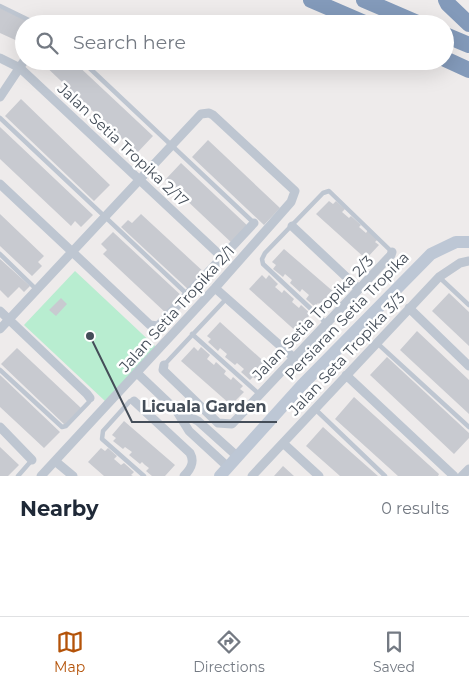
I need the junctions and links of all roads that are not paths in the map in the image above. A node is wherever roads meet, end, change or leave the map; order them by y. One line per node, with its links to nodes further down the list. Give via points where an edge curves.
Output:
1 (364, 0): 7 (highway)
2 (446, 0): 8 (highway)
3 (314, 1): 6 (highway)
4 (0, 6): 5 (lane)
5 (18, 15)
6 (346, 15)
7 (399, 15)
8 (469, 24)
9 (454, 39): 10 (highway)
10 (469, 45)
11 (0, 58): 12 (street, Jalan Setia Tropika 2/17)
12 (15, 63)
13 (454, 63): 17 (highway)
14 (19, 70): 18 (street)
15 (27, 70): 21 (street, Jalan Setia Tropika 2/17)
16 (92, 70): 20 (lane)
17 (469, 70)
18 (0, 97)
19 (0, 118): 23 (lane)
20 (171, 145): 21 (street); 24 (lane); 33 (street, Jalan Setia Tropika 2/1, via 204,112 213,115 294,189 291,202)
21 (139, 180): 23 (street); 30 (street, Jalan Setia Tropika 2/17)
22 (0, 184): 27 (street)
23 (105, 217): 27 (street); 36 (lane)
24 (254, 224): 30 (street)
25 (292, 226): 28 (lane, via 328,191); 34 (street); 42 (lane, via 265,253 263,264)
26 (469, 242): 60 (street, Persiaran Setia Tropika, via 456,242 431,254 302,385)
27 (72, 252): 35 (street); 36 (street, via 150,325 158,326)
28 (392, 252): 34 (street, Jalan Setia Tropika 2/3)
29 (0, 254): 35 (lane)
30 (223, 258): 36 (street)
31 (469, 261): 32 (street, Jalan Seta Tropika 3/3)
32 (438, 277): 38 (lane); 39 (street, Jalan Seta Tropika 3/3)
33 (215, 288): 37 (street); 50 (street, Jalan Setia Tropika 2/1)
34 (358, 288): 42 (street, Jalan Setia Tropika 2/3)
35 (37, 290): 41 (street)
36 (188, 295)
37 (226, 299): 44 (lane); 46 (street)
38 (469, 306)
39 (409, 308): 45 (street, Jalan Seta Tropika 3/3); 47 (street)
40 (0, 311): 41 (street)
41 (9, 319): 43 (street); 53 (street)
42 (326, 323): 46 (street, Jalan Setia Tropika 2/3)
43 (0, 329)
44 (192, 334): 48 (lane); 52 (lane)
45 (377, 343): 51 (street, Jalan Seta Tropika 3/3); 58 (lane)
46 (294, 357): 52 (street, Jalan Setia Tropika 2/3)
47 (469, 366)
48 (163, 368): 52 (street, Jalan Setia Tropika 2/3, via 218,423 232,424)
49 (0, 370): 53 (lane, via 62,427)
50 (137, 374): 56 (street); 62 (street, Jalan Setia Tropika 2/1)
51 (346, 376): 55 (street, Jalan Seta Tropika 3/3); 73 (street)
52 (259, 394)
53 (90, 398)
54 (134, 400): 69 (lane, via 103,431 102,439); 70 (street, via 192,457 192,466)
55 (315, 409): 59 (street, Jalan Seta Tropika 3/3); 72 (lane)
56 (176, 410): 60 (street, via 198,421); 64 (street, via 189,432)
57 (0, 427): 61 (street)
58 (469, 427)
59 (283, 443): 65 (street, Jalan Seta Tropika 3/3); 71 (street)
60 (238, 457): 64 (street, Persiaran Setia Tropika)
61 (32, 460): 66 (lane)
62 (56, 461): 67 (street, Jalan Setia Tropika 2/1); 68 (street)
63 (469, 468): 74 (street)
64 (224, 471)
65 (255, 475)
66 (18, 476)
67 (40, 476)
68 (73, 476)
69 (144, 476)
70 (184, 476)
71 (319, 476)
72 (385, 476)
73 (454, 476)
74 (462, 476)

